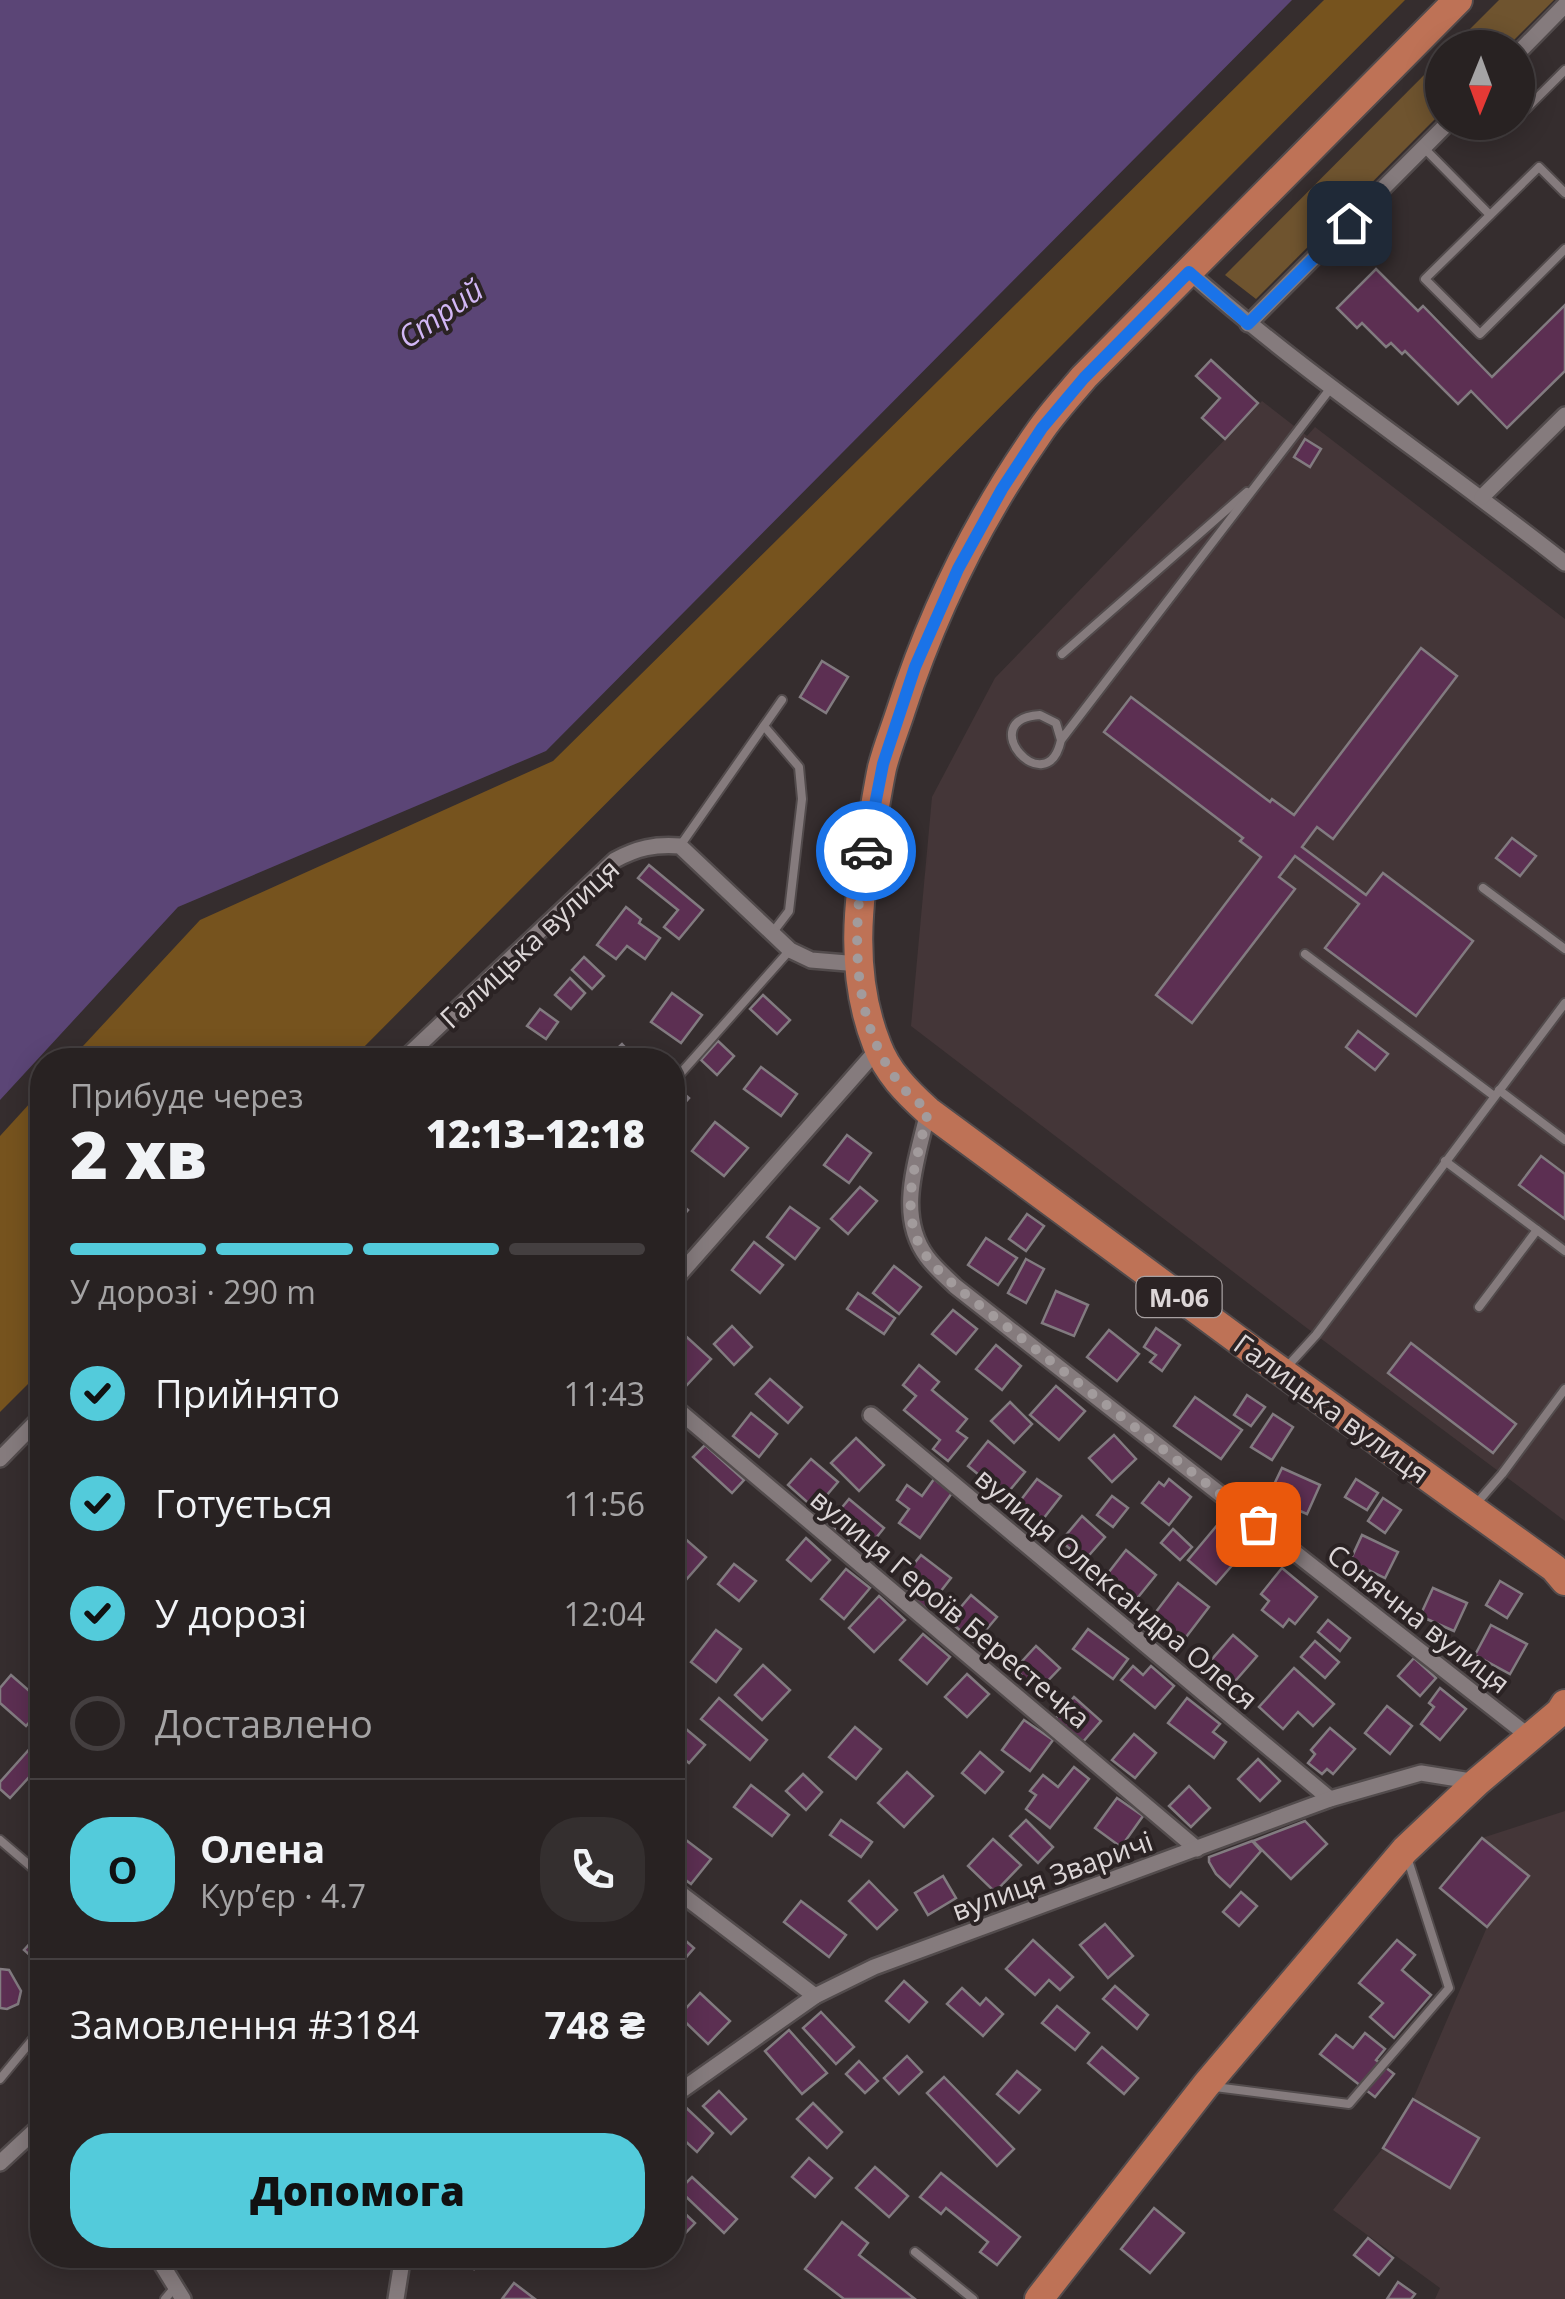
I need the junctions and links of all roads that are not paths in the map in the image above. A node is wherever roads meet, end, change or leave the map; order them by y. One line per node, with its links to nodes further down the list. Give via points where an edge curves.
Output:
1 (1458, 0): 11 (highway, М-06)
2 (1565, 6): 3 (street)
3 (1535, 37)
4 (1565, 70): 5 (lane)
5 (1535, 100)
6 (1432, 140): 7 (street)
7 (1424, 148): 9 (lane); 12 (street)
8 (1565, 193): 9 (lane, via 1539,167)
9 (1490, 215): 10 (lane, via 1426,279 1480,334)
10 (1565, 249)
11 (1189, 272): 12 (street); 28 (highway, М-06, via 1042,428 958,569 883,764 861,879)
12 (1248, 324): 13 (street)
13 (1332, 386): 15 (lane); 16 (street)
14 (1565, 415): 16 (street)
15 (1263, 478): 18 (lane); 21 (lane)
16 (1482, 498): 17 (street)
17 (1565, 563)
18 (1062, 654)
19 (782, 700): 20 (lane)
20 (764, 726): 22 (lane); 24 (lane, via 799,767 802,799 790,911)
21 (1062, 740): 21 (lane, via 1056,723 1040,715 1023,719 1013,733 1016,751 1029,762 1047,762)
22 (680, 846): 24 (street); 30 (street, Галицька вулиця, via 658,844 615,860)
23 (1483, 888): 26 (lane)
24 (772, 933): 25 (street)
25 (790, 950): 28 (street, via 811,960); 32 (lane)
26 (1565, 950)
27 (1305, 954): 33 (lane)
28 (859, 964): 31 (highway, Галицька вулиця / М-06)
29 (1565, 1003): 33 (lane)
30 (416, 1048)
31 (878, 1049): 34 (highway, Галицька вулиця / М-06, via 900,1085); 39 (street)
32 (685, 1068)
33 (1497, 1093): 35 (lane); 36 (lane)
34 (928, 1111): 41 (highway, Галицька вулиця / М-06); 50 (street, Сонячна вулиця, via 910,1196 911,1220 926,1256 955,1286)
35 (1565, 1140)
36 (1445, 1161): 37 (lane); 41 (lane)
37 (1537, 1230): 38 (lane); 40 (lane)
38 (1565, 1252)
39 (685, 1269)
40 (1479, 1307)
41 (1282, 1372): 47 (highway, Галицька вулиця / М-06)
42 (1565, 1389): 47 (lane)
43 (872, 1415): 52 (street, вулиця Олександра Олеся)
44 (685, 1416): 54 (street, вулиця Героїв Берестечка)
45 (30, 1428): 46 (street)
46 (0, 1459)
47 (1472, 1509): 48 (highway, Галицька вулиця / М-06)
48 (1565, 1581)
49 (1563, 1710): 50 (highway)
50 (1531, 1738): 51 (highway)
51 (1478, 1782): 52 (street, вулиця Зваричі, via 1421,1773); 55 (highway)
52 (1330, 1799): 54 (street, вулиця Зваричі)
53 (0, 1840): 56 (lane)
54 (1197, 1849): 58 (street, вулиця Зваричі, via 874,1967)
55 (1404, 1850): 61 (highway); 61 (lane, via 1449,1988 1349,2104)
56 (30, 1866)
57 (685, 1897): 58 (street)
58 (815, 1996): 62 (street, вулиця Зваричі)
59 (30, 2043): 60 (lane)
60 (0, 2079)
61 (1206, 2085): 71 (highway)
62 (685, 2088)
63 (30, 2135): 64 (street)
64 (0, 2164)
65 (915, 2252): 70 (lane)
66 (162, 2268): 68 (street)
67 (401, 2268): 69 (street)
68 (175, 2295)
69 (396, 2299)
70 (974, 2299)
71 (1039, 2299)

